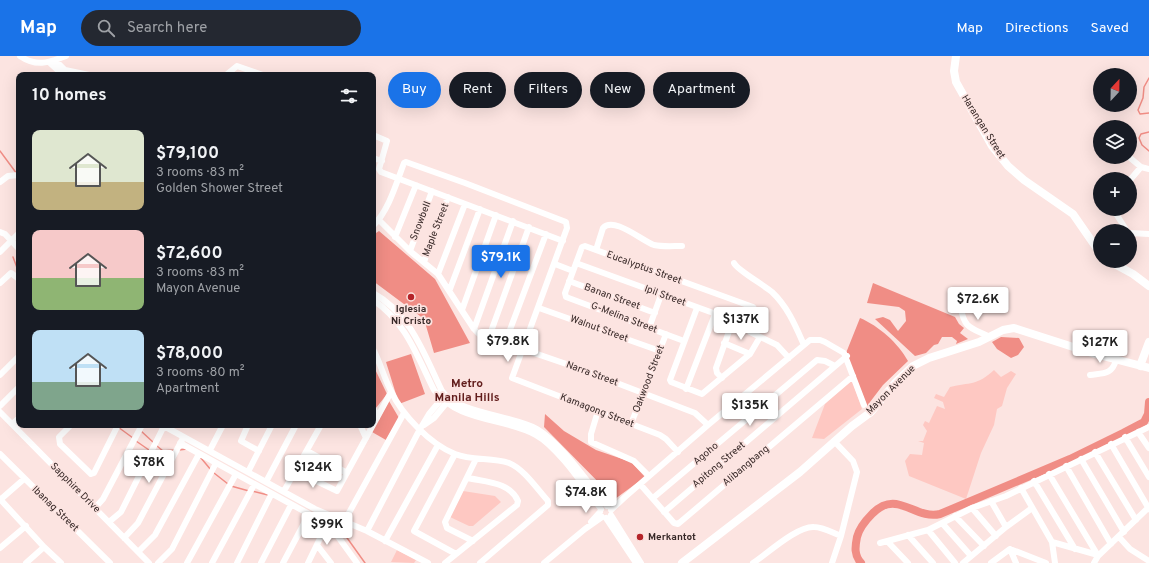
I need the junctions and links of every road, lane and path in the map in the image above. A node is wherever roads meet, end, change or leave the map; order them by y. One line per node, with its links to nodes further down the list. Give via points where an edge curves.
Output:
1 (20, 56): 4 (street, via 34,63)
2 (66, 56): 4 (street)
3 (956, 56): 37 (main road, Harangan Street, via 956,82 992,146 1016,173 1073,214)
4 (52, 61): 5 (street); 6 (street, via 65,70)
5 (61, 72)
6 (75, 72)
7 (230, 72): 8 (street, via 237,66)
8 (252, 72)
9 (376, 136): 11 (street, via 388,141)
10 (376, 159): 11 (street)
11 (382, 161): 17 (street, via 380,171)
12 (1137, 164): 13 (street)
13 (1141, 167): 14 (street); 15 (street)
14 (1149, 169)
15 (1137, 172)
16 (16, 175): 18 (street, via 8,176)
17 (398, 178): 19 (street); 25 (street); 36 (street, via 406,162 553,216 567,224)
18 (0, 182)
19 (416, 185): 20 (street); 34 (street)
20 (432, 191): 21 (street); 41 (street, Snowbell)
21 (448, 197): 22 (street); 43 (street, Maple Street)
22 (465, 204): 23 (street); 49 (street)
23 (480, 209): 24 (street); 54 (street)
24 (496, 215): 26 (street); 62 (street)
25 (376, 222)
26 (513, 222): 28 (street); 68 (street)
27 (376, 225): 34 (street, Narra Street)
28 (529, 228): 31 (street); 70 (street)
29 (0, 232): 35 (street)
30 (1137, 233): 32 (street)
31 (546, 234): 36 (street); 75 (street)
32 (1149, 234)
33 (16, 237): 35 (street)
34 (395, 237): 41 (street, Narra Street)
35 (11, 241): 38 (street); 42 (street)
36 (563, 241): 46 (street)
37 (1093, 243)
38 (16, 246)
39 (682, 246): 40 (street, via 653,244 630,231 610,225 603,228)
40 (596, 250): 45 (street, Eucalyptus Street, via 582,246); 66 (street, Eucalyptus Street, via 754,309)
41 (410, 251): 43 (street, Narra Street)
42 (0, 252)
43 (424, 262): 49 (street, Narra Street)
44 (734, 262): 77 (street, via 738,268 774,294 792,318)
45 (576, 263): 48 (street, Eucalyptus Street); 57 (street, Ipil Street)
46 (555, 264): 48 (street); 59 (street)
47 (1122, 268): 53 (main road)
48 (573, 271): 51 (street, Eucalyptus Street)
49 (438, 274): 54 (street, Narra Street)
50 (16, 277): 52 (street, via 11,273)
51 (569, 282): 56 (street, Eucalyptus Street); 63 (street, Banan Street)
52 (0, 283)
53 (1148, 283)
54 (450, 290): 62 (street, Narra Street)
55 (376, 294): 97 (street, via 399,312 409,324)
56 (565, 295): 67 (street, G-Melina Street)
57 (661, 295): 60 (street, Ipil Street); 63 (street)
58 (376, 302): 97 (street, via 399,323 434,390)
59 (539, 308): 78 (street); 79 (street, Walnut Street)
60 (697, 308): 64 (street, Ipil Street); 73 (street)
61 (961, 308): 72 (street, via 963,321 968,326)
62 (462, 310): 68 (street, Narra Street)
63 (655, 313): 67 (street)
64 (715, 314): 65 (street, Ipil Street); 93 (street)
65 (733, 320): 66 (street, Ipil Street); 76 (street)
66 (749, 326): 71 (street, Ipil Street, via 750,332)
67 (649, 328): 69 (street, G-Melina Street)
68 (474, 329): 70 (street, Narra Street, via 479,334)
69 (666, 334): 73 (street, G-Melina Street); 79 (street, Oakwood Street)
70 (489, 337): 75 (street, Narra Street)
71 (760, 337): 80 (street); 83 (street, Ipil Street, via 777,345)
72 (990, 337): 85 (main road, Mayon Avenue, via 1009,329 1020,329); 126 (main road, Mayon Avenue, via 913,366 876,407)
73 (684, 341): 93 (street, via 670,380)
74 (1149, 342): 87 (main road)
75 (505, 343): 78 (street, Narra Street)
76 (724, 343): 80 (street); 92 (street, via 715,370)
77 (804, 345): 82 (street, via 810,340 820,340 841,350); 83 (street)
78 (523, 349): 96 (street, Narra Street); 100 (street, Kamagong Street, via 512,378)
79 (660, 351): 96 (street, Oakwood Street)
80 (750, 354): 92 (street)
81 (376, 356): 95 (street)
82 (846, 356): 86 (street, Apitong Street); 91 (street)
83 (789, 358): 107 (street)
84 (16, 359): 89 (street)
85 (1116, 360): 87 (main road, Mayon Avenue); 90 (street, via 1111,371)
86 (835, 366): 158 (street, Agoho, via 817,360); 167 (street, Apitong Street)
87 (1140, 366): 88 (main road, Mayon Avenue)
88 (1149, 368)
89 (0, 375)
90 (1090, 375)
91 (853, 376): 98 (street); 167 (street, Alibangbang, via 676,524)
92 (722, 378): 93 (street, via 702,394)
93 (686, 389)
94 (16, 390): 99 (street)
95 (391, 392): 102 (street); 103 (street)
96 (644, 393): 106 (street, Oakwood Street); 107 (street, Narra Street, via 695,412)
97 (445, 399): 108 (street, via 434,418); 166 (street, via 531,426 542,433 558,448)
98 (864, 405)
99 (0, 406)
100 (598, 411): 106 (street, Kamagong Street); 147 (street, via 591,442 634,461)
101 (0, 412): 105 (street, Sapphire Drive)
102 (404, 413): 108 (street); 171 (street)
103 (377, 418)
104 (16, 421): 105 (street)
105 (12, 424): 162 (street, Sapphire Drive)
106 (632, 424): 133 (street, Kamagong Street, via 666,439)
107 (708, 425): 133 (street)
108 (422, 427): 128 (street); 179 (street)
109 (1149, 427): 122 (street)
110 (68, 428): 111 (street, via 59,437 60,444 91,474 94,473)
111 (116, 428)
112 (140, 428): 162 (street, via 103,499)
113 (162, 428): 173 (street, via 121,512)
114 (173, 428): 125 (street)
115 (222, 428): 130 (street)
116 (247, 428): 131 (street, via 241,441)
117 (270, 428): 131 (street)
118 (294, 428): 152 (street)
119 (319, 428): 132 (street)
120 (361, 428): 124 (street)
121 (371, 428): 124 (street)
122 (1138, 432): 123 (street); 129 (street)
123 (1125, 437): 127 (street); 148 (street)
124 (366, 438): 144 (street)
125 (182, 440): 130 (street); 136 (street); 185 (street, via 138,523)
126 (834, 441): 182 (street, via 853,461 858,472); 224 (main road, Mayon Avenue, via 800,472)
127 (1111, 444): 134 (street); 165 (street)
128 (438, 445): 137 (street); 186 (street)
129 (1149, 448)
130 (210, 450): 143 (street)
131 (259, 451): 143 (street)
132 (307, 451): 142 (street); 144 (street)
133 (678, 452): 147 (street)
134 (1095, 452): 139 (street); 172 (street)
135 (0, 454): 150 (street, Ibanag Street)
136 (199, 454): 140 (street); 198 (street, via 155,535)
137 (455, 454): 138 (street); 199 (street, via 414,531)
138 (476, 459): 149 (street); 220 (street, via 508,463 519,469 548,503)
139 (1081, 459): 141 (street); 180 (street)
140 (216, 463): 145 (street); 209 (street, via 172,549)
141 (1066, 466): 146 (street); 191 (street)
142 (296, 471): 144 (street, via 337,491); 156 (street)
143 (248, 472): 152 (street)
144 (346, 473)
145 (236, 474): 154 (street); 210 (street)
146 (1049, 474): 151 (street); 200 (street)
147 (649, 476): 153 (street)
148 (1149, 477)
149 (468, 478): 187 (street, via 445,522 447,528); 187 (street, via 505,486 514,493 518,501 517,505)
150 (24, 479): 159 (street); 207 (street, Ibanag Street)
151 (1034, 481): 155 (street); 197 (street)
152 (266, 482): 156 (street)
153 (640, 484): 158 (street); 166 (street)
154 (254, 485): 157 (street); 211 (street)
155 (1021, 488): 160 (street); 164 (street)
156 (284, 491): 170 (street)
157 (271, 495): 161 (street); 212 (street)
158 (653, 498): 167 (street)
159 (0, 499): 175 (street)
160 (991, 501): 163 (street); 177 (street)
161 (291, 505): 168 (street); 213 (street)
162 (95, 508): 173 (street, Sapphire Drive)
163 (972, 508): 169 (street); 183 (street)
164 (1032, 508): 177 (street); 189 (street)
165 (1149, 508): 172 (street)
166 (606, 512): 221 (street); 222 (street); 223 (street)
167 (664, 512)
168 (309, 514): 176 (street); 214 (street)
169 (955, 516): 174 (street); 193 (street)
170 (337, 519): 171 (street); 176 (street)
171 (345, 520): 179 (street)
172 (1136, 520): 180 (street)
173 (110, 522): 185 (street, Sapphire Drive)
174 (942, 524): 178 (street); 201 (street)
175 (26, 526): 194 (street); 195 (street)
176 (329, 527): 192 (street); 217 (street)
177 (1006, 527): 183 (street)
178 (928, 530): 181 (street); 229 (street)
179 (366, 531): 186 (street)
180 (1124, 532): 184 (street)
181 (908, 535): 188 (street); 228 (street)
182 (841, 536): 225 (street, via 820,528 808,527); 226 (street)
183 (996, 536): 193 (street)
184 (1118, 537): 191 (street); 203 (street, via 1130,549)
185 (124, 538): 198 (street, Sapphire Drive)
186 (385, 541): 218 (street)
187 (473, 541): 199 (street)
188 (888, 542): 190 (street); 227 (street)
189 (1052, 542): 197 (street); 233 (street)
190 (880, 543)
191 (1111, 544): 200 (street)
192 (317, 545): 215 (street); 216 (street)
193 (984, 546): 201 (street)
194 (44, 547): 205 (street); 206 (street)
195 (0, 548)
196 (1010, 549): 202 (street); 204 (street); 231 (street)
197 (1075, 549): 200 (street)
198 (138, 552): 208 (street, Sapphire Drive)
199 (456, 554): 219 (street)
200 (1098, 555): 234 (street)
201 (971, 556): 230 (street)
202 (1032, 560): 232 (street)
203 (1149, 561)
204 (995, 562)
205 (26, 563)
206 (61, 563)
207 (110, 563)
208 (149, 563)
209 (158, 563)
210 (187, 563)
211 (212, 563)
212 (237, 563)
213 (261, 563)
214 (283, 563)
215 (308, 563)
216 (331, 563)
217 (357, 563)
218 (428, 563)
219 (445, 563)
220 (480, 563)
221 (544, 563)
222 (636, 563)
223 (641, 563)
224 (682, 563)
225 (753, 563)
226 (832, 563)
227 (908, 563)
228 (932, 563)
229 (955, 563)
230 (963, 563)
231 (1016, 563)
232 (1046, 563)
233 (1055, 563)
234 (1094, 563)

